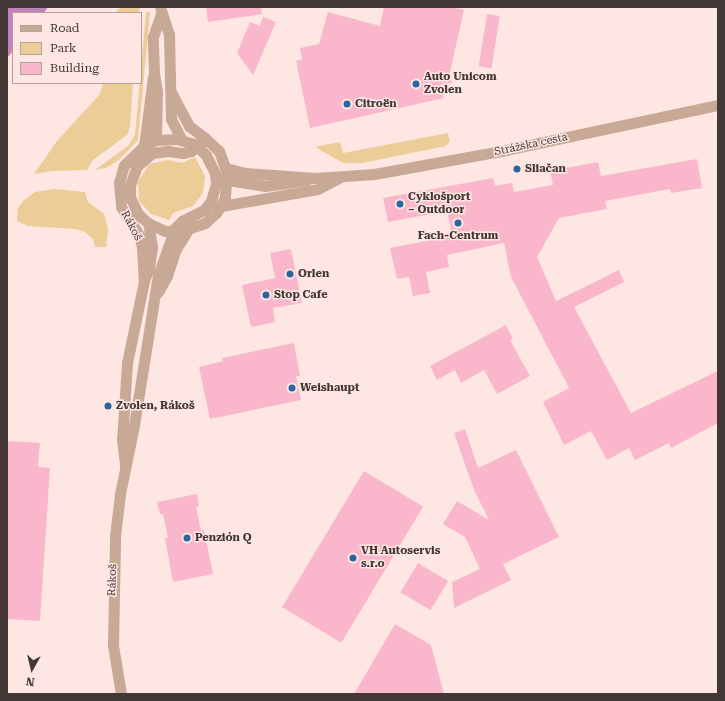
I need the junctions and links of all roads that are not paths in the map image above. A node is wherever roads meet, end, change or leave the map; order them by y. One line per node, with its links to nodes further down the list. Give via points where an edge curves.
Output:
1 (160, 10): 2 (street, via 153,37); 3 (street, via 169,34)
2 (154, 73): 7 (street, via 157,92); 9 (street, via 149,91)
3 (172, 92): 5 (street, via 171,119); 6 (street, via 189,126)
4 (718, 105): 12 (street, Strážska cesta, via 414,168)
5 (181, 139): 7 (street); 8 (street)
6 (206, 139): 8 (street); 10 (street, via 219,151)
7 (156, 140): 9 (street)
8 (197, 146): 9 (street, via 183,153); 11 (street, via 206,155)
9 (148, 149): 15 (street, via 124,165); 16 (street, via 132,175)
10 (226, 168): 13 (street, Strážska cesta, via 245,173); 14 (street)
11 (215, 173): 14 (street); 20 (street, via 216,183 211,201 197,215 178,225)
12 (343, 176): 13 (street, Strážska cesta); 17 (street, Strážska cesta, via 318,189)
13 (315, 178): 14 (street, Strážska cesta, via 291,184 266,186)
14 (227, 181): 17 (street)
15 (118, 195): 16 (street); 21 (street, Rákoš, via 126,217 135,228 142,246)
16 (130, 198): 18 (street, via 138,214)
17 (221, 206): 19 (street, via 205,223)
18 (148, 224): 20 (street); 21 (street, Rákoš, via 152,247 149,268)
19 (188, 230): 20 (street); 22 (street, Rákoš, via 176,249 167,276)
20 (174, 232): 22 (street, Rákoš, via 158,275)
21 (144, 280): 23 (street, Rákoš, via 127,363 122,440)
22 (156, 294): 23 (street, Rákoš, via 134,425)
23 (124, 465): 24 (street, Rákoš, via 112,593 113,645)
24 (120, 694)

